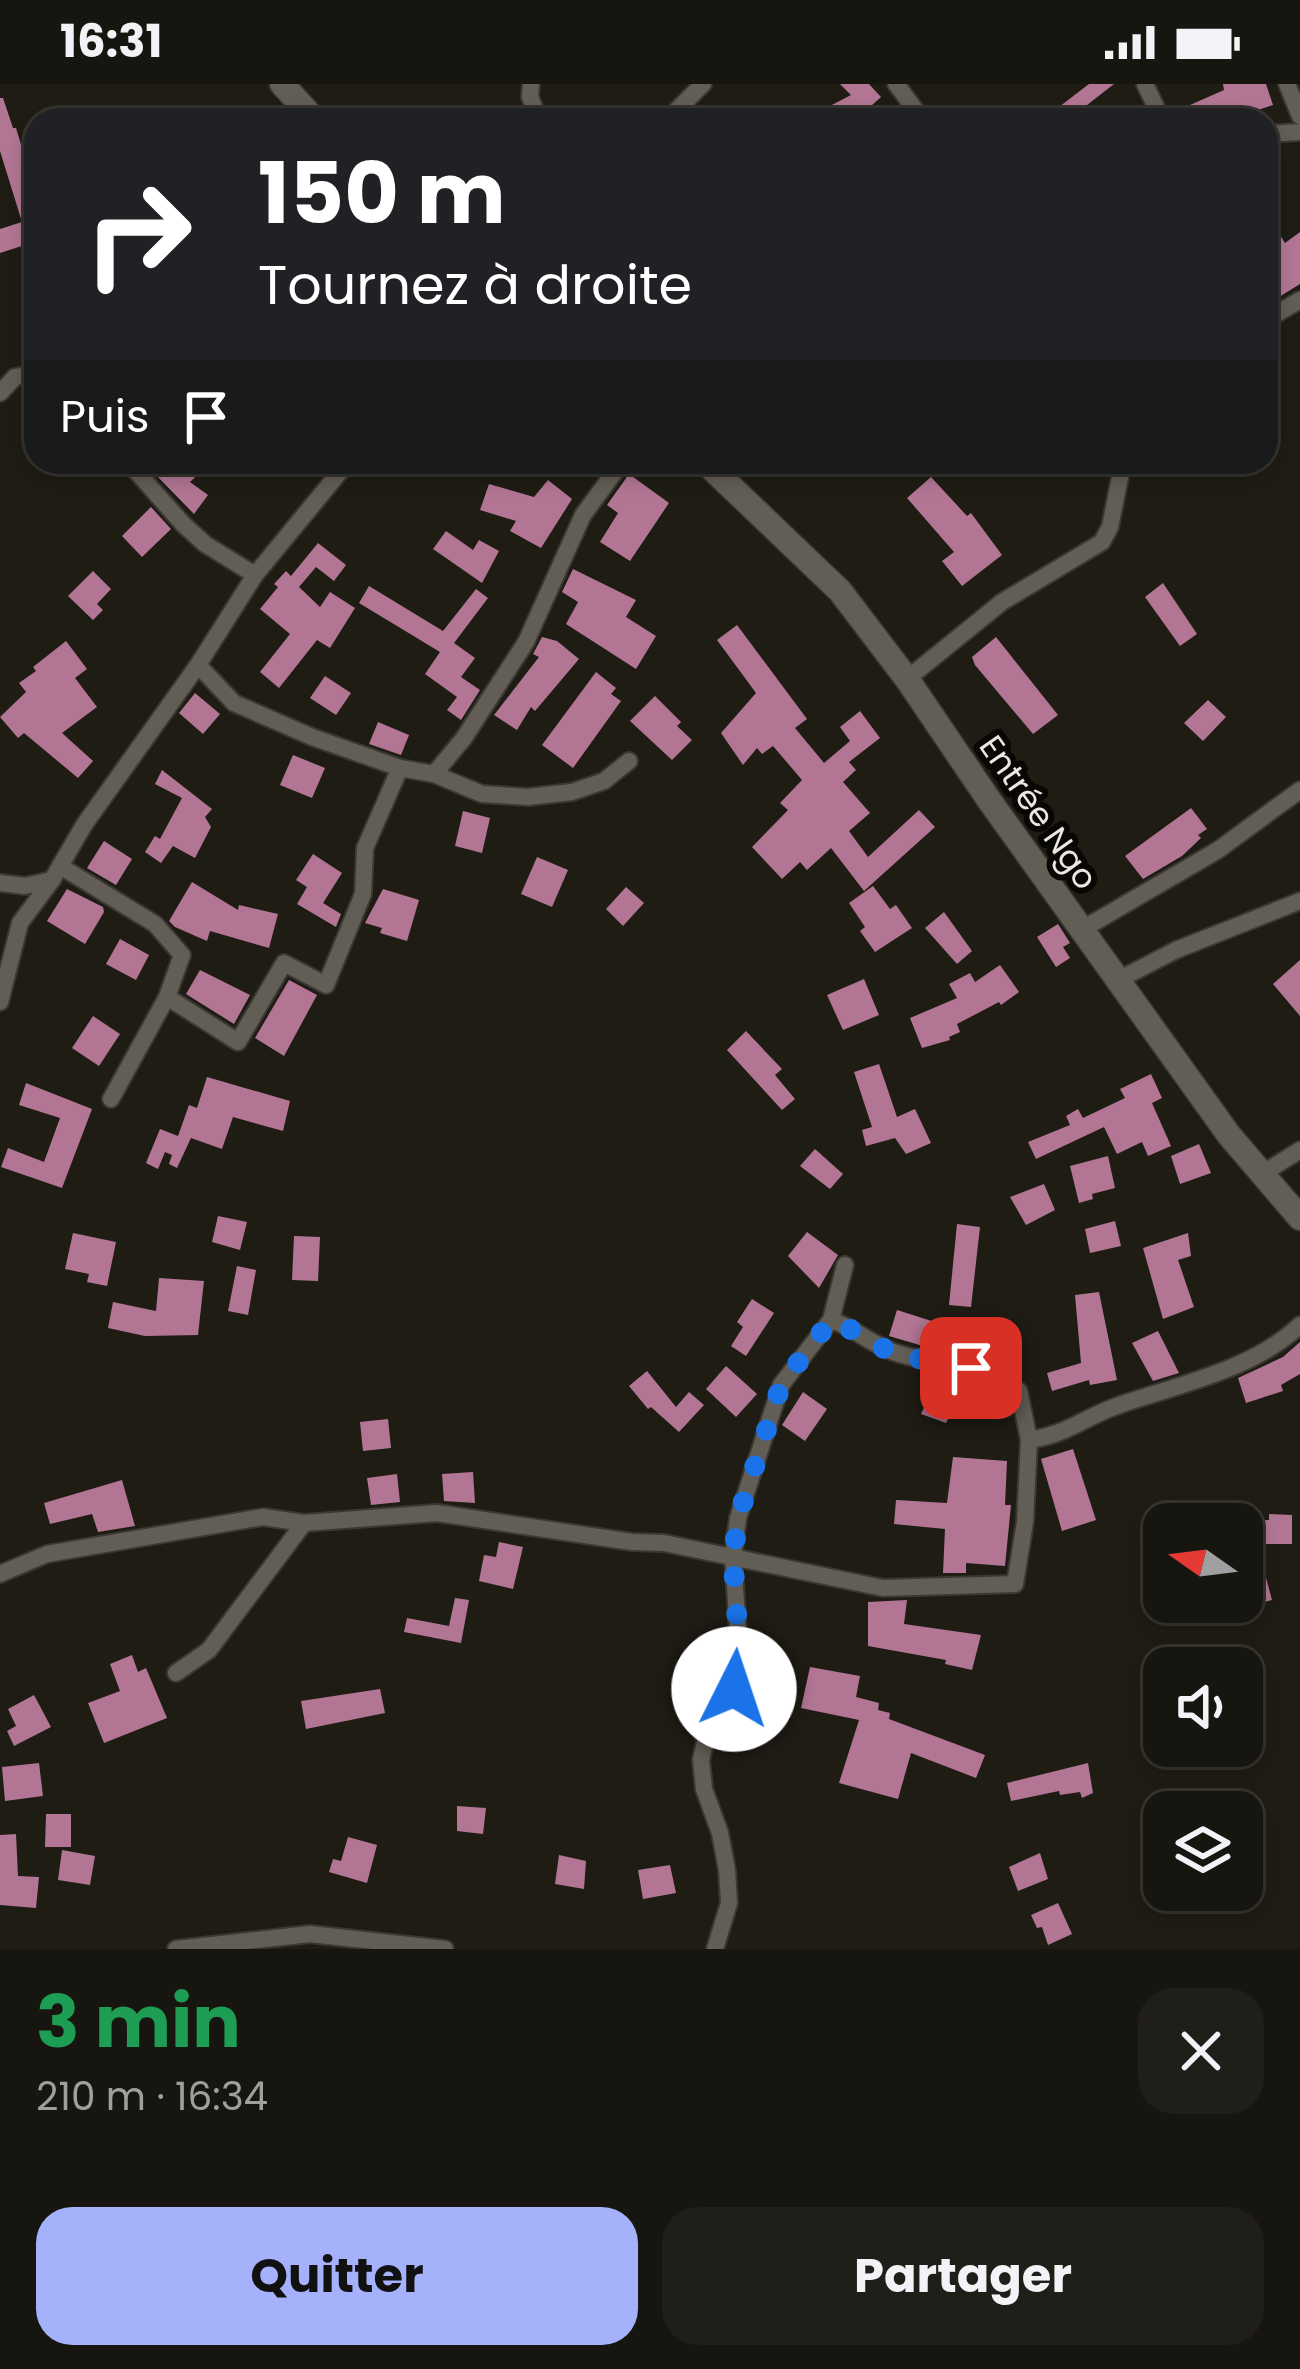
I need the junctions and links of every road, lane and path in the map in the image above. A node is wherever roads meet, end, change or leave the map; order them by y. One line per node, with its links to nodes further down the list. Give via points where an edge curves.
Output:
1 (282, 84): 4 (street)
2 (703, 84): 5 (street)
3 (1287, 84): 6 (street)
4 (304, 108)
5 (679, 108)
6 (1300, 116)
7 (24, 375): 8 (street)
8 (0, 393)
9 (139, 474): 14 (street, via 194,534)
10 (338, 474): 14 (street)
11 (613, 474): 19 (street, via 583,515 526,642)
12 (718, 474): 16 (street, Entrée Ngo, via 840,591)
13 (1121, 474): 16 (street, via 1102,542 1002,602)
14 (255, 575): 15 (street)
15 (198, 665): 18 (street, via 234,703); 21 (street)
16 (908, 679): 24 (street, Entrée Ngo)
17 (629, 761): 19 (street, via 589,788 528,797 482,794)
18 (400, 768): 19 (street); 26 (street, via 365,848 363,894 326,986 284,963 238,1042)
19 (434, 774)
20 (1300, 790): 24 (street, via 1219,850)
21 (56, 873): 22 (street, via 25,886); 26 (street, via 155,924 178,947 182,963); 27 (street, via 20,923)
22 (0, 883)
23 (1300, 901): 25 (street)
24 (1081, 929): 25 (street, Entrée Ngo)
25 (1118, 980): 30 (street, Entrée Ngo, via 1228,1135)
26 (167, 997): 28 (street)
27 (0, 1002)
28 (111, 1100)
29 (1300, 1150): 30 (street)
30 (1265, 1172): 31 (street, Entrée Ngo)
31 (1300, 1217)
32 (845, 1265): 33 (street)
33 (831, 1320): 35 (street, via 892,1351 999,1376 1019,1391); 37 (street, via 781,1385)
34 (1300, 1325): 35 (street, via 1250,1358 1109,1409 1059,1436)
35 (1029, 1440): 37 (street, via 1015,1584 883,1588)
36 (304, 1523): 37 (street, via 436,1514); 38 (street, via 263,1517 196,1527 47,1554); 39 (street, via 209,1650)
37 (733, 1558): 42 (street, via 740,1663 701,1760 727,1870 729,1903)
38 (0, 1574)
39 (176, 1673)
40 (176, 1949): 41 (street, via 310,1934)
41 (445, 1949)
42 (715, 1949)

